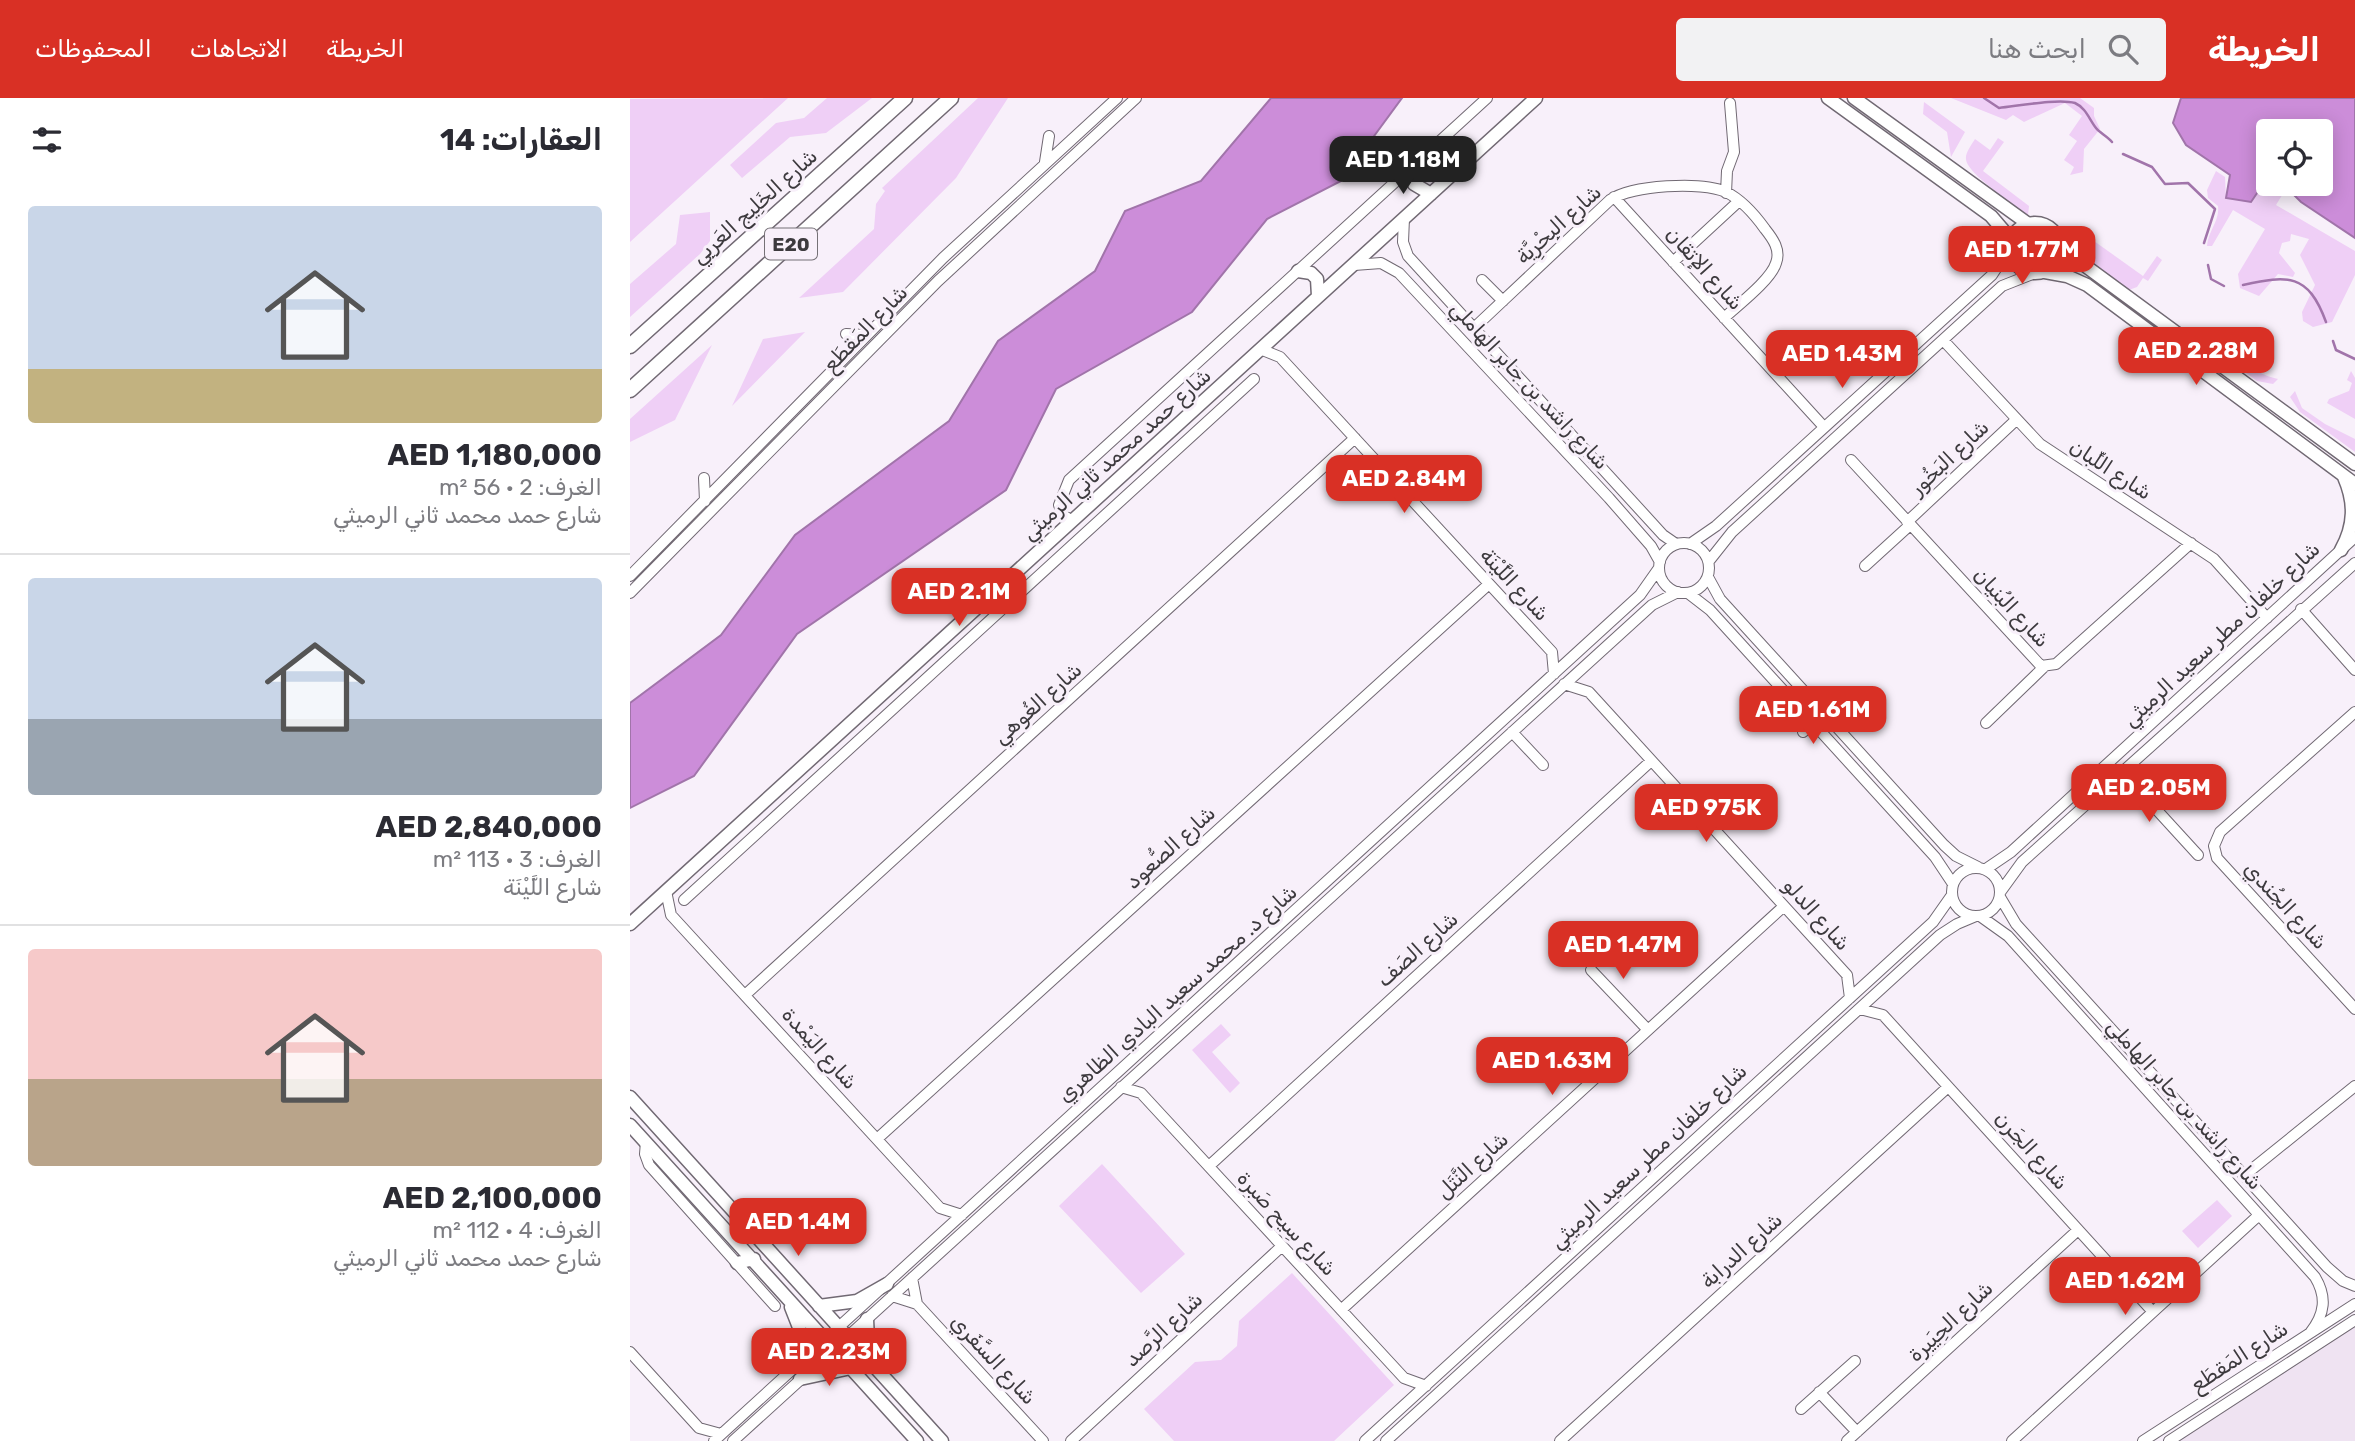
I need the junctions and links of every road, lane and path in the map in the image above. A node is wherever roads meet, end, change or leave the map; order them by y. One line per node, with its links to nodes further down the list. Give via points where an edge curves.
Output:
1 (905, 98): 35 (highway, شارع الخَلِيج العَربِي / E20)
2 (951, 98): 39 (highway, E20)
3 (1117, 98): 11 (street, شارع المَقطَع)
4 (1136, 98): 33 (street, شارع المَقطَع, via 999,222)
5 (1488, 98): 12 (street)
6 (1536, 98): 14 (main road, شارع حمد محمد ثاني الرميثي)
7 (1828, 98): 19 (main road, via 1991,216)
8 (1854, 98): 18 (main road)
9 (1730, 103): 13 (street, via 1734,152)
10 (1049, 136): 11 (street)
11 (1045, 162): 30 (street, شارع المَقطَع)
12 (1409, 169): 14 (main road, via 1414,184); 23 (street)
13 (1726, 193): 15 (street, شارع البِحْرِيَّة, via 1705,187 1635,189); 16 (street, شارع البِحْرِيَّة)
14 (1431, 194): 17 (main road, شارع حمد محمد ثاني الرميثي)
15 (1614, 197): 21 (street, شارع الإتقان); 27 (street, شارع البِحْرِيَّة)
16 (1739, 201): 21 (street); 28 (street, شارع البِحْرِيَّة, via 1773,239 1777,260 1773,271)
17 (1404, 218): 22 (main road, شارع حمد محمد ثاني الرميثي); 29 (street, شارع راشد بن جابر الهاملي, via 1403,242 1408,256)
18 (2026, 223): 19 (main road, via 2015,230); 20 (main road, via 2049,229)
19 (2009, 247): 24 (main road, via 2018,265); 43 (street, via 1992,275)
20 (2061, 248): 24 (main road, via 2056,263); 46 (main road)
21 (1673, 262): 28 (street, شارع الإتقان)
22 (1353, 265): 26 (main road, شارع حمد محمد ثاني الرميثي); 60 (street, شارع راشد بن جابر الهاملي, via 1381,263 1399,273 1618,508 1651,545)
23 (1298, 271): 26 (main road, via 1317,279); 51 (street, via 1069,480 1059,505)
24 (2040, 272): 34 (street, via 2002,286); 47 (main road, via 2087,285)
25 (1482, 280): 27 (street)
26 (1318, 296): 32 (main road, شارع حمد محمد ثاني الرميثي)
27 (1503, 301): 29 (street, شارع البِحْرِيَّة)
28 (1724, 318): 43 (street, شارع الإتقان)
29 (1475, 327): 55 (street, شارع راشد بن جابر الهاملي)
30 (869, 333): 31 (street); 33 (street); 50 (street, شارع المَقطَع)
31 (846, 334)
32 (1276, 335): 36 (main road, شارع حمد محمد ثاني الرميثي); 37 (street)
33 (880, 339): 66 (street, شارع المَقطَع)
34 (1942, 340): 42 (street, شارع اللِّبان); 58 (street, via 1732,532)
35 (630, 346)
36 (1260, 349): 37 (street, شارع اللَّيْنَة); 40 (main road, شارع حمد محمد ثاني الرميثي)
37 (1280, 357): 44 (street, شارع اللَّيْنَة)
38 (1254, 379): 41 (street)
39 (630, 390)
40 (1207, 397): 41 (street); 51 (main road, شارع حمد محمد ثاني الرميثي)
41 (1220, 411): 68 (street)
42 (2017, 420): 52 (street, شارع البَخُور); 54 (street, شارع اللِّبان, via 2059,459)
43 (1824, 427): 56 (street, via 1716,526)
44 (1355, 438): 65 (street, شارع اللَّيْنَة); 107 (street, شارع الغُوهي)
45 (1851, 460): 52 (street, شارع البُنيان)
46 (2355, 464)
47 (2342, 473): 49 (main road); 57 (main road, via 2354,503 2349,536)
48 (704, 478): 50 (street)
49 (2355, 484)
50 (705, 502): 62 (street, شارع المَقطَع)
51 (1072, 521): 64 (main road, شارع حمد محمد ثاني الرميثي)
52 (1908, 524): 61 (street, شارع البَخُور); 73 (street, شارع البُنيان, via 2034,661)
53 (2355, 537): 57 (street, شارع خلفان مطر سعيد الرميثي)
54 (2191, 543): 70 (street, شارع اللِّبان, via 2223,567); 73 (street, شارع البُنيان, via 2056,664)
55 (1676, 544): 56 (street); 60 (street)
56 (1690, 544): 58 (street, via 1702,550)
57 (2341, 550): 70 (street, شارع خلفان مطر سعيد الرميثي)
58 (1709, 561): 63 (street)
59 (2355, 563): 69 (street, شارع خلفان مطر سعيد الرميثي)
60 (1660, 565): 67 (street, via 1663,582); 72 (street, شارع د. محمد سعيد البادي الظاهري, via 1640,595)
61 (1866, 566)
62 (630, 576)
63 (1708, 577): 67 (street, via 1700,588); 91 (street, via 1720,599 1927,827 1956,856)
64 (1005, 581): 68 (street); 90 (main road, شارع حمد محمد ثاني الرميثي)
65 (1489, 584): 71 (street, شارع اللَّيْنَة); 122 (street, شارع الصُّعود)
66 (630, 593)
67 (1683, 593): 74 (street, شارع د. محمد سعيد البادي الظاهري, via 1652,605); 80 (street, via 1710,610)
68 (1017, 595): 92 (street)
69 (2301, 609): 75 (street); 88 (street, شارع خلفان مطر سعيد الرميثي)
70 (2267, 618): 91 (street, شارع خلفان مطر سعيد الرميثي, via 2011,852)
71 (1552, 652): 72 (street, شارع اللَّيْنَة); 76 (street, شارع اللَّيْنَة)
72 (1574, 656): 76 (street, شارع د. محمد سعيد البادي الظاهري)
73 (2045, 667): 81 (street)
74 (1582, 668): 77 (street, شارع د. محمد سعيد البادي الظاهري); 78 (street, شارع الدلو)
75 (2355, 670)
76 (1554, 674): 84 (street, شارع د. محمد سعيد البادي الظاهري)
77 (1564, 684): 78 (street, شارع الدلو); 82 (street, شارع د. محمد سعيد البادي الظاهري)
78 (1588, 692): 86 (street, شارع الدلو)
79 (2355, 712): 110 (street, شارع الجُندي, via 2220,832 2214,846 2217,858)
80 (1812, 723): 83 (street); 93 (street, via 1935,857)
81 (1986, 723)
82 (1512, 732): 85 (street, شارع د. محمد سعيد البادي الظاهري); 87 (street)
83 (1803, 732)
84 (1486, 736): 85 (street); 126 (street, شارع د. محمد سعيد البادي الظاهري)
85 (1495, 747): 115 (street, شارع د. محمد سعيد البادي الظاهري)
86 (1651, 761): 98 (street, شارع الدلو); 124 (street, شارع الصَف)
87 (1543, 765)
88 (2123, 773): 89 (street); 95 (street, شارع خلفان مطر سعيد الرميثي, via 2022,862)
89 (2198, 855)
90 (695, 864): 92 (street); 94 (main road, شارع حمد محمد ثاني الرميثي)
91 (1982, 868): 93 (street, via 1963,871); 95 (street, via 1997,878)
92 (710, 876): 97 (street)
93 (1953, 884): 96 (street)
94 (666, 891): 99 (main road, شارع حمد محمد ثاني الرميثي); 100 (street)
95 (2001, 894): 101 (street, via 1993,909); 125 (street, شارع راشد بن جابر الهاملي, via 2016,924)
96 (1952, 895): 101 (street, via 1958,908); 105 (street, شارع خلفان مطر سعيد الرميثي, via 1933,922)
97 (684, 900)
98 (1784, 906): 104 (street, شارع الدلو); 112 (street, شارع النَّتَل)
99 (646, 909): 100 (street); 102 (main road, شارع حمد محمد ثاني الرميثي)
100 (671, 915): 107 (street, شارع اليَمْدة)
101 (1978, 916): 106 (street, شارع خلفان مطر سعيد الرميثي, via 1948,929); 130 (street, شارع راشد بن جابر الهاملي, via 2008,936)
102 (630, 924)
103 (1591, 970): 112 (street)
104 (1847, 975): 105 (street, شارع الدلو); 108 (street, شارع الدلو)
105 (1869, 980): 108 (street, شارع خلفان مطر سعيد الرميثي)
106 (1878, 993): 109 (street, شارع خلفان مطر سعيد الرميثي); 111 (street, شارع الجَرن)
107 (745, 995): 122 (street, شارع اليَمْدة)
108 (1850, 998): 113 (street, شارع خلفان مطر سعيد الرميثي)
109 (1860, 1009): 111 (street); 114 (street, شارع خلفان مطر سعيد الرميثي)
110 (2355, 1009)
111 (1883, 1015): 118 (street, شارع الجَرن)
112 (1648, 1030): 146 (street, شارع النَّتَل)
113 (1796, 1046): 114 (street); 160 (street, شارع خلفان مطر سعيد الرميثي)
114 (1807, 1058): 174 (street, شارع خلفان مطر سعيد الرميثي)
115 (1139, 1071): 117 (street, شارع د. محمد سعيد البادي الظاهري); 119 (street)
116 (2355, 1086): 125 (street)
117 (1121, 1087): 119 (street); 127 (street, شارع د. محمد سعيد البادي الظاهري)
118 (1948, 1087): 131 (street, شارع الجَرن); 175 (street, شارع الدرابة)
119 (1142, 1093): 124 (street, شارع سِيح صَبرة)
120 (630, 1097): 145 (main road)
121 (630, 1125): 123 (main road)
122 (877, 1139): 128 (street, شارع اليَمْدة)
123 (646, 1142): 134 (main road); 135 (street, via 649,1165)
124 (1209, 1166): 133 (street, شارع سِيح صَبرة)
125 (2246, 1174): 136 (street, شارع راشد بن جابر الهاملي)
126 (987, 1193): 127 (street); 129 (street, شارع د. محمد سعيد البادي الظاهري)
127 (995, 1203): 137 (street, شارع د. محمد سعيد البادي الظاهري)
128 (940, 1208): 129 (street, شارع اليَمْدة); 132 (street)
129 (962, 1215): 132 (street, شارع د. محمد سعيد البادي الظاهري)
130 (2259, 1215): 136 (street, via 2278,1227 2320,1272); 147 (street); 151 (street, شارع راشد بن جابر الهاملي, via 2321,1288 2323,1311)
131 (2078, 1230): 147 (street, شارع الجَرن); 165 (street, شارع الحِيَيرة)
132 (944, 1231): 138 (street, شارع د. محمد سعيد البادي الظاهري)
133 (1282, 1246): 146 (street, شارع سِيح صَبرة); 172 (street, شارع الرَّصد)
134 (754, 1259): 135 (main road); 140 (main road)
135 (737, 1263): 144 (street)
136 (2327, 1267): 139 (street, شارع راشد بن جابر الهاملي)
137 (912, 1278): 141 (street, شارع د. محمد سعيد البادي الظاهري); 142 (street)
138 (887, 1284): 145 (main road, via 857,1301); 150 (street, شارع د. محمد سعيد البادي الظاهري)
139 (2355, 1286)
140 (783, 1291): 152 (main road); 154 (main road, via 800,1328)
141 (892, 1296): 142 (street, شارع السَّفَري); 148 (street, شارع د. محمد سعيد البادي الظاهري)
142 (917, 1304): 171 (street, شارع السَّفَري)
143 (2355, 1304): 151 (street, شارع المَقطَع)
144 (775, 1306)
145 (819, 1306): 150 (main road)
146 (1341, 1310): 158 (street, شارع سِيح صَبرة)
147 (2153, 1312): 177 (street)
148 (867, 1319): 150 (street, شارع د. محمد سعيد البادي الظاهري); 157 (main road)
149 (2355, 1320): 179 (street, شارع المَقطَع)
150 (843, 1332): 152 (street, شارع د. محمد سعيد البادي الظاهري); 157 (main road)
151 (2310, 1333): 178 (street, شارع المَقطَع)
152 (830, 1344): 154 (street, شارع د. محمد سعيد البادي الظاهري); 156 (main road); 159 (street, شارع د. محمد سعيد البادي الظاهري)
153 (632, 1357): 164 (street)
154 (804, 1359): 166 (street, شارع د. محمد سعيد البادي الظاهري)
155 (1855, 1361): 161 (street)
156 (851, 1368): 159 (main road); 169 (main road)
157 (879, 1370): 170 (main road)
158 (1404, 1378): 160 (street, شارع سِيح صَبرة); 162 (street)
159 (800, 1379): 168 (street, شارع د. محمد سعيد البادي الظاهري)
160 (1426, 1386): 162 (street, شارع خلفان مطر سعيد الرميثي)
161 (1819, 1392): 163 (street); 165 (street)
162 (1408, 1402): 173 (street, شارع خلفان مطر سعيد الرميثي)
163 (1801, 1409)
164 (699, 1428): 166 (street); 167 (street)
165 (1857, 1432): 176 (street, شارع الحِيَيرة)
166 (718, 1438)
167 (703, 1441)
168 (733, 1441)
169 (917, 1441)
170 (942, 1441)
171 (1043, 1441)
172 (1071, 1441)
173 (1365, 1441)
174 (1386, 1441)
175 (1560, 1441)
176 (1847, 1441)
177 (2012, 1441)
178 (2143, 1441)
179 (2169, 1441)

